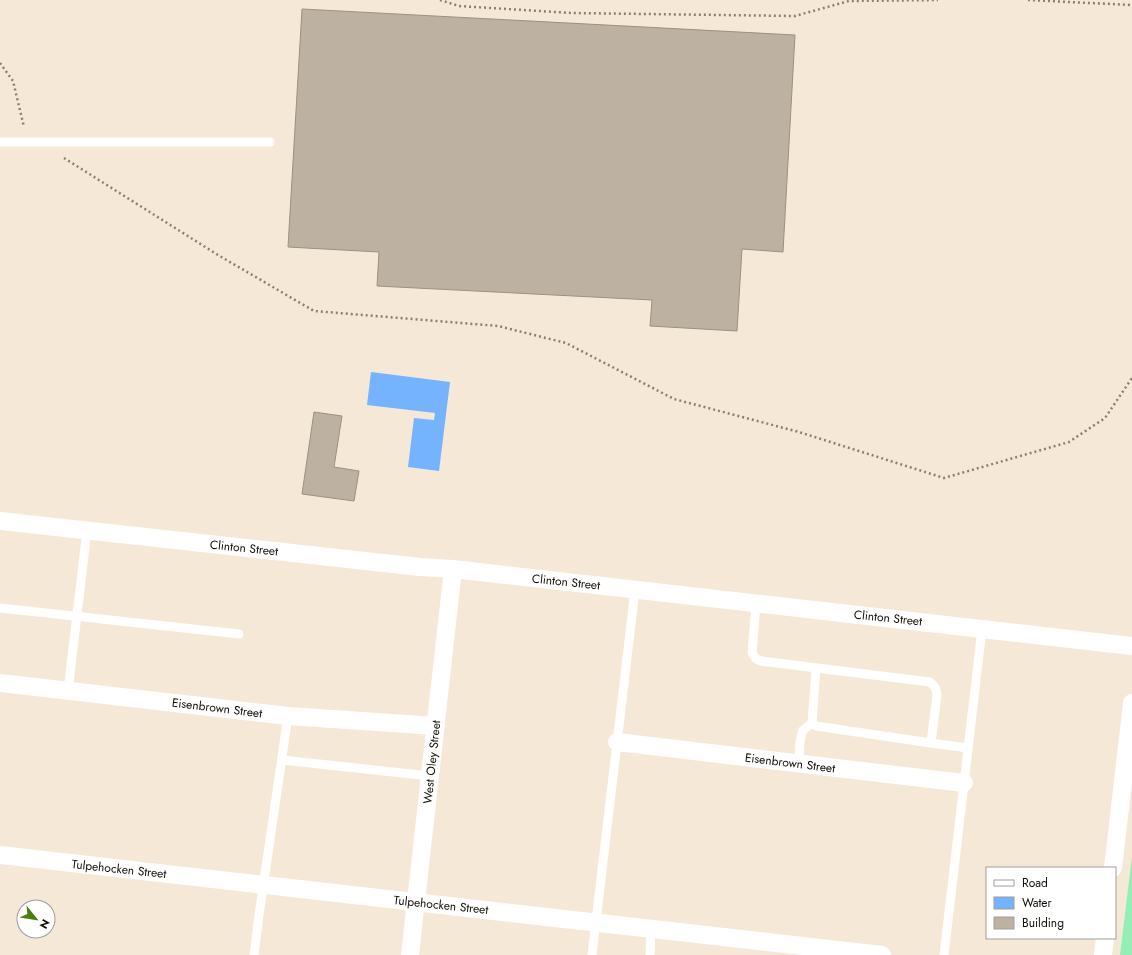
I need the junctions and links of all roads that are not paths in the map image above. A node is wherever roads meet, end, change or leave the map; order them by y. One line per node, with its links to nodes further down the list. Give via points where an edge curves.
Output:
1 (0, 142): 2 (lane)
2 (270, 142)
3 (0, 521): 4 (street, Clinton Street)
4 (87, 530): 5 (street, Clinton Street); 9 (lane)
5 (453, 569): 6 (street, Clinton Street); 19 (street, West Oley Street)
6 (635, 590): 7 (street, Clinton Street); 20 (lane)
7 (756, 604): 10 (street, Clinton Street); 13 (lane, via 752,653 756,658 761,661)
8 (0, 608): 9 (lane)
9 (77, 616): 11 (lane); 15 (lane)
10 (982, 629): 12 (street, Clinton Street); 22 (lane)
11 (239, 634)
12 (1132, 646)
13 (816, 668): 18 (lane); 21 (lane, via 930,682 937,694)
14 (0, 683): 15 (street, Eisenbrown Street)
15 (68, 691): 17 (street, Eisenbrown Street)
16 (1132, 703): 28 (street)
17 (288, 716): 19 (street, Eisenbrown Street); 23 (lane)
18 (812, 723): 21 (lane, via 816,726); 24 (lane, via 803,730)
19 (436, 726): 25 (street, West Oley Street)
20 (617, 742): 24 (street, Eisenbrown Street); 31 (lane)
21 (931, 743): 22 (lane)
22 (968, 748): 26 (lane)
23 (282, 760): 25 (lane); 29 (lane)
24 (799, 764): 26 (street, Eisenbrown Street)
25 (430, 776): 30 (street, West Oley Street)
26 (964, 783): 40 (lane)
27 (0, 855): 29 (street, Tulpehocken Street)
28 (1113, 867)
29 (264, 885): 30 (street, Tulpehocken Street); 35 (lane)
30 (416, 902): 31 (street, Tulpehocken Street); 36 (street, West Oley Street)
31 (596, 922): 32 (street, Tulpehocken Street); 37 (lane)
32 (651, 929): 34 (street, Tulpehocken Street); 38 (lane)
33 (1105, 939): 41 (street)
34 (814, 951): 39 (street, Tulpehocken Street)
35 (254, 955)
36 (410, 955)
37 (592, 955)
38 (650, 955)
39 (882, 955)
40 (944, 955)
41 (1103, 955)

